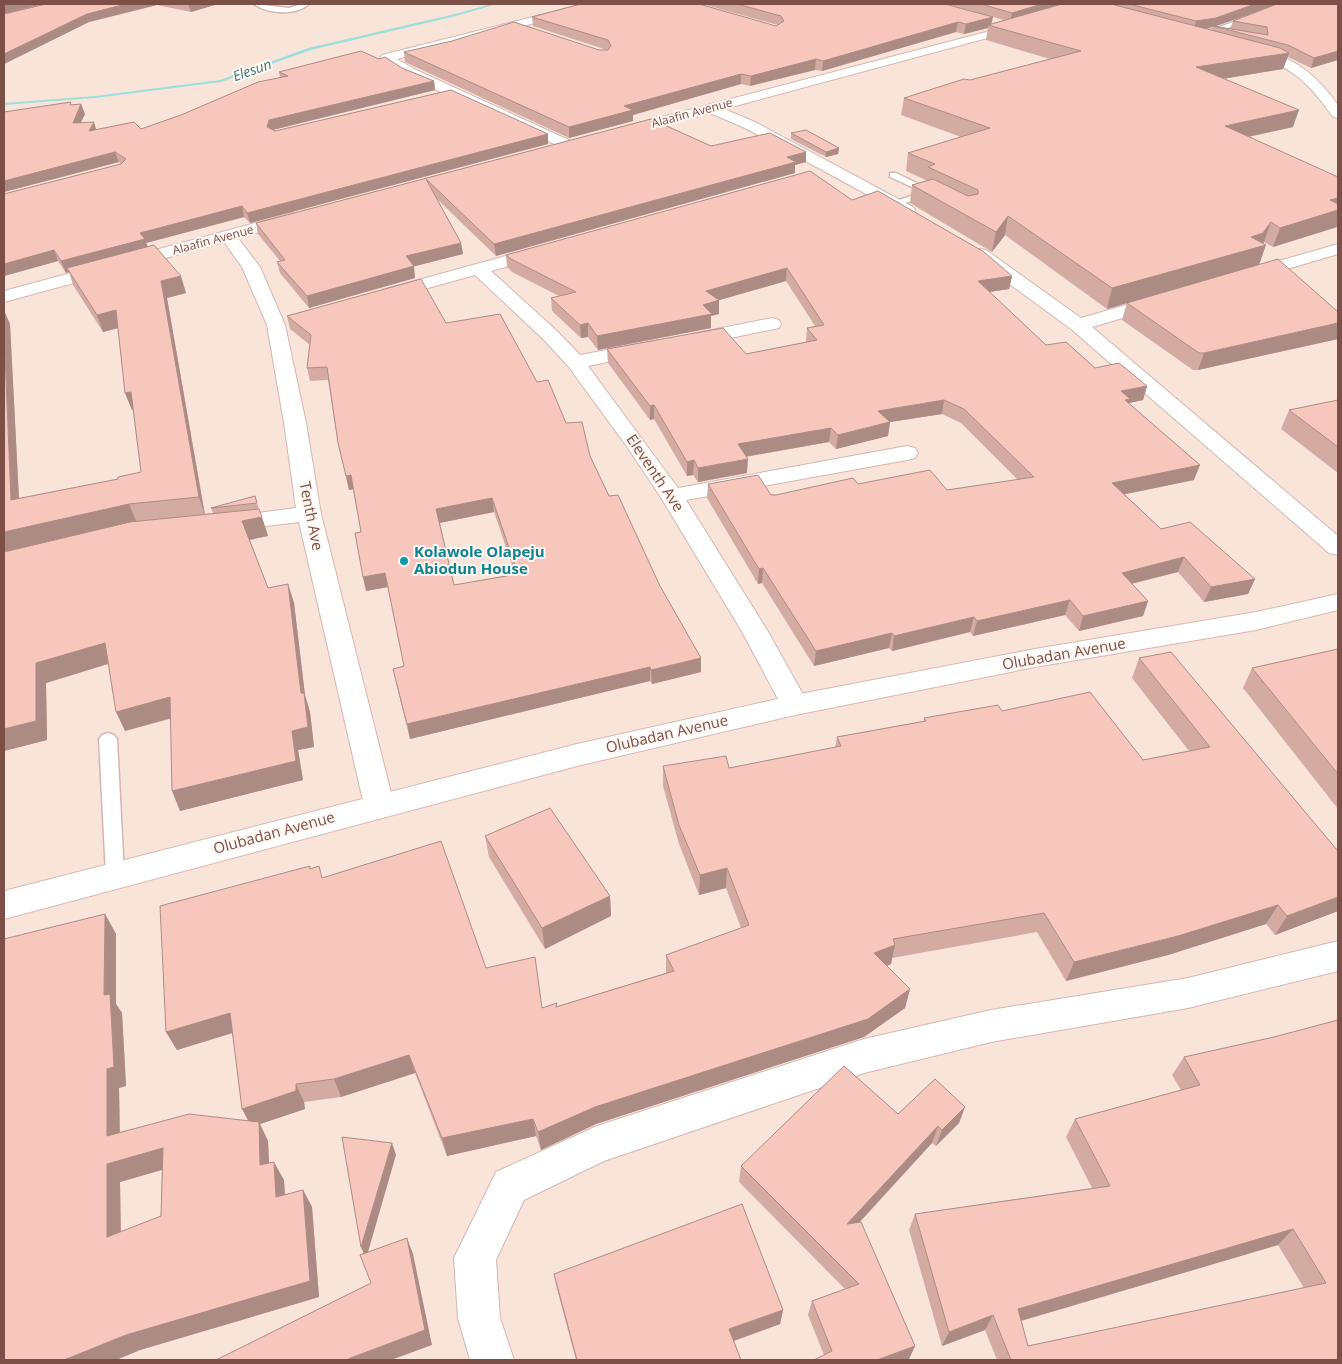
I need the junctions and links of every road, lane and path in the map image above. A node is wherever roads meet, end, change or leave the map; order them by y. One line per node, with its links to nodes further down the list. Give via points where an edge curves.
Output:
1 (257, 4): 2 (lane, via 290,11)
2 (306, 4)
3 (596, 4): 7 (street)
4 (1289, 4): 11 (lane)
5 (1089, 7): 8 (street, Alaafin Avenue)
6 (994, 22): 8 (street)
7 (515, 26): 9 (street); 13 (street, via 386,58)
8 (1012, 28): 15 (street, Alaafin Avenue)
9 (533, 32)
10 (1194, 33): 11 (street)
11 (1217, 36): 12 (lane)
12 (1235, 40): 16 (street, via 1301,70 1316,82)
13 (455, 92): 14 (street); 19 (street)
14 (427, 99)
15 (711, 108): 17 (street, Alaafin Avenue); 21 (street)
16 (1338, 114)
17 (603, 136)
18 (586, 140): 19 (street)
19 (568, 145): 20 (street)
20 (541, 152)
21 (834, 169): 23 (street); 26 (street)
22 (892, 175): 24 (lane)
23 (805, 177)
24 (931, 193): 25 (lane); 26 (lane)
25 (946, 200)
26 (896, 204): 28 (street)
27 (302, 215): 29 (street, Alaafin Avenue)
28 (919, 217)
29 (228, 236): 36 (street, Alaafin Avenue); 43 (street, Tenth Ave, via 285,322 295,423)
30 (966, 246): 39 (street)
31 (556, 247): 33 (street)
32 (1338, 250): 34 (street)
33 (479, 269): 37 (street); 40 (street, Eleventh Ave)
34 (1234, 280)
35 (1178, 296): 39 (street)
36 (4, 298)
37 (368, 299)
38 (772, 324): 40 (street)
39 (1078, 325): 45 (street)
40 (575, 362): 42 (street, Eleventh Ave)
41 (907, 453): 42 (street)
42 (672, 496): 47 (street, Eleventh Ave, via 754,630)
43 (309, 514): 44 (street); 49 (street, Tenth Ave)
44 (205, 526)
45 (1338, 548)
46 (1338, 602): 47 (street, Olubadan Avenue, via 1256,622 1034,658)
47 (795, 705): 49 (street, Olubadan Avenue)
48 (108, 740): 50 (lane)
49 (379, 805): 50 (street, Olubadan Avenue)
50 (115, 875): 51 (street, Olubadan Avenue)
51 (4, 904)
52 (1338, 956): 53 (street, via 1188,993 991,1026 864,1056 597,1145 510,1186 475,1258 479,1318)
53 (492, 1360)

